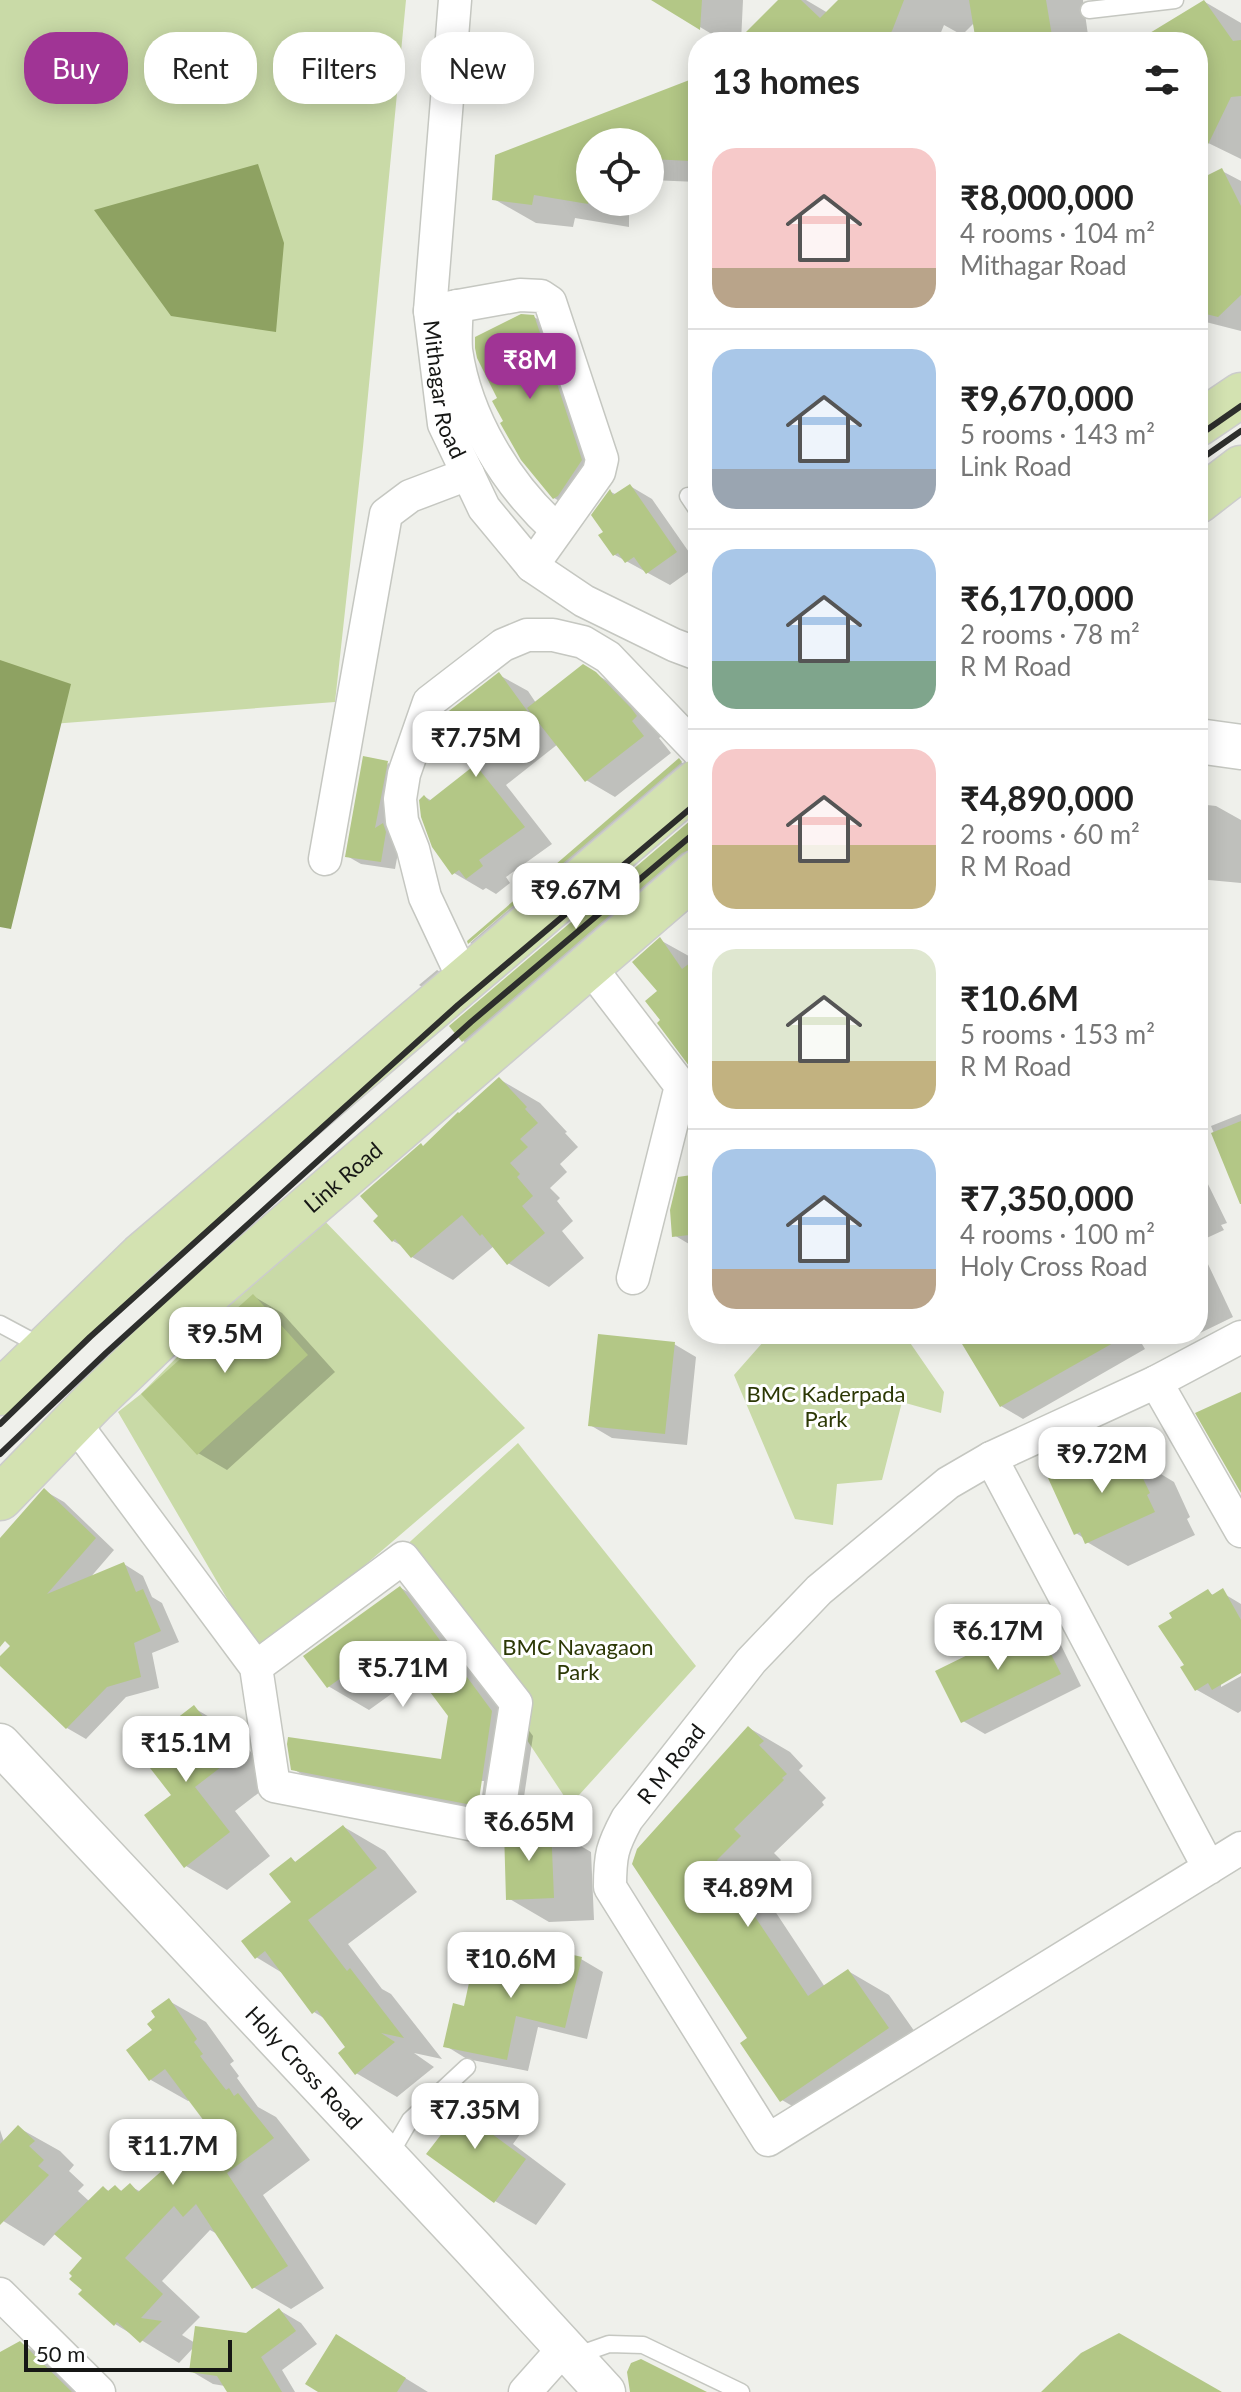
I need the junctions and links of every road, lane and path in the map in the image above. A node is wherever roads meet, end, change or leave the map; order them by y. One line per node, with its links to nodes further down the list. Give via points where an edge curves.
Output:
1 (455, 0): 4 (street, Mithagar Road)
2 (1175, 0): 3 (lane)
3 (1089, 10)
4 (443, 309): 8 (street, Mithagar Road, via 444,424); 10 (street, via 471,405 487,440 537,512); 10 (street, via 520,295 550,302 602,459 599,472)
5 (1241, 395): 6 (main road)
6 (1208, 417)
7 (1241, 468): 9 (main road)
8 (468, 474): 11 (street, Mithagar Road, via 484,508); 19 (street, via 410,496 386,514)
9 (1208, 493)
10 (557, 530): 11 (street)
11 (532, 566): 12 (street, Mithagar Road, via 584,601)
12 (688, 650)
13 (688, 741): 22 (street, via 608,657 583,642 553,635 527,635 503,645 429,702 404,774 401,810 425,897)
14 (1208, 742): 15 (main road)
15 (1241, 747)
16 (1208, 773): 17 (main road)
17 (1241, 778)
18 (688, 790): 22 (main road)
19 (325, 859)
20 (688, 881): 21 (main road, Link Road)
21 (590, 967): 23 (street); 31 (main road, Link Road, via 189,1310)
22 (464, 980): 28 (main road, via 141,1256)
23 (688, 1087)
24 (688, 1096): 25 (street)
25 (633, 1278)
26 (0, 1324): 28 (lane)
27 (1241, 1337): 29 (street)
28 (44, 1348): 30 (main road)
29 (1156, 1382): 32 (street); 34 (street)
30 (0, 1393)
31 (74, 1422): 33 (main road, Link Road); 35 (street)
32 (991, 1458): 38 (street); 38 (street, R M Road, via 948,1483 819,1590 751,1661 627,1819 613,1845 610,1887 768,2140)
33 (0, 1498)
34 (1241, 1531)
35 (256, 1667): 35 (street, via 274,1786 475,1825 499,1811 516,1703 403,1558)
36 (2, 1750): 40 (street, Holy Cross Road)
37 (1241, 1848): 38 (street, R M Road)
38 (1209, 1868)
39 (467, 2067): 40 (lane, via 410,2120)
40 (388, 2157): 42 (street, Holy Cross Road)
41 (0, 2294): 43 (street)
42 (569, 2352): 44 (street); 45 (street, Holy Cross Road); 46 (lane, via 609,2344 643,2345)
43 (99, 2392)
44 (525, 2392)
45 (605, 2392)
46 (741, 2392)

